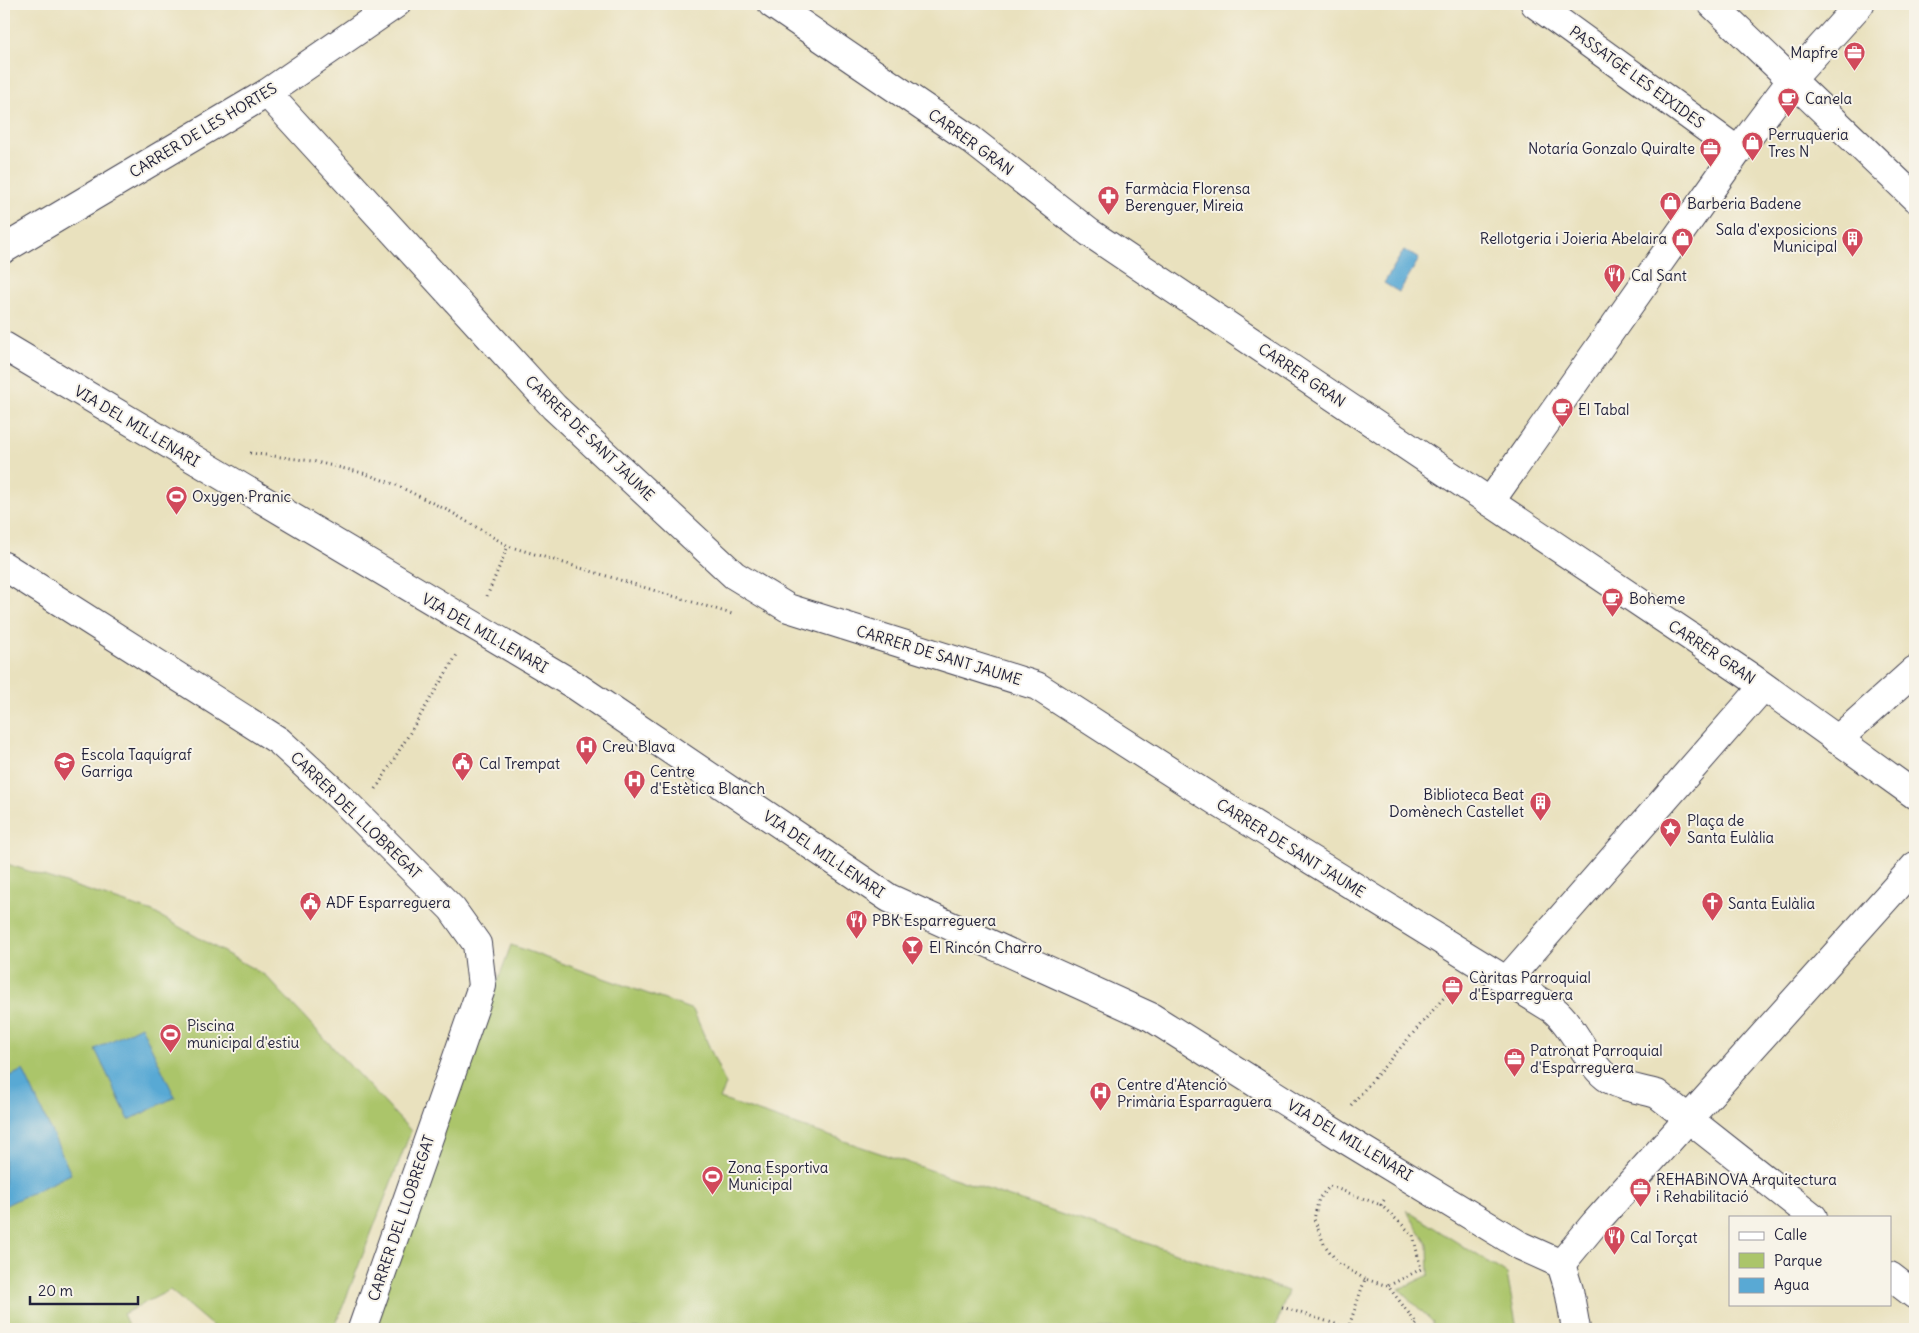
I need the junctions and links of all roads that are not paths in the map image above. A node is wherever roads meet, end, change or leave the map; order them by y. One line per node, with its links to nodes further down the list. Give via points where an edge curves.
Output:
1 (396, 4): 7 (street, CARRER DE LES HORTES)
2 (772, 4): 12 (street, CARRER GRAN, via 970,139 1090,233)
3 (1535, 4): 8 (street, PASSATGE LES EIXIDES)
4 (1712, 4): 6 (street)
5 (1860, 4): 6 (street)
6 (1793, 78): 8 (street); 9 (street)
7 (267, 93): 10 (street, CARRER DE LES HORTES); 19 (street, CARRER DE SANT JAUME, via 554,407 734,576 788,608 1037,686)
8 (1738, 151): 12 (street)
9 (1915, 198)
10 (4, 249)
11 (4, 346): 22 (street, VIA DEL MIL·LENARI, via 576,686 889,898 1152,1017 1521,1246)
12 (1490, 502): 15 (street, CARRER GRAN)
13 (4, 566): 25 (street, CARRER DEL LLOBREGAT, via 279,741 452,909 476,944 482,986)
14 (1915, 670): 16 (street)
15 (1763, 687): 16 (street, CARRER GRAN); 19 (street)
16 (1836, 740): 17 (street)
17 (1915, 795)
18 (1915, 866): 20 (street)
19 (1506, 981): 20 (street, CARRER DE SANT JAUME, via 1564,1018 1607,1078 1626,1087 1657,1094)
20 (1688, 1118): 21 (street, CARRER DE SANT JAUME); 22 (street)
21 (1812, 1216)
22 (1561, 1264): 26 (street)
23 (1892, 1278): 24 (street)
24 (1915, 1295)
25 (362, 1329)
26 (1576, 1329)

